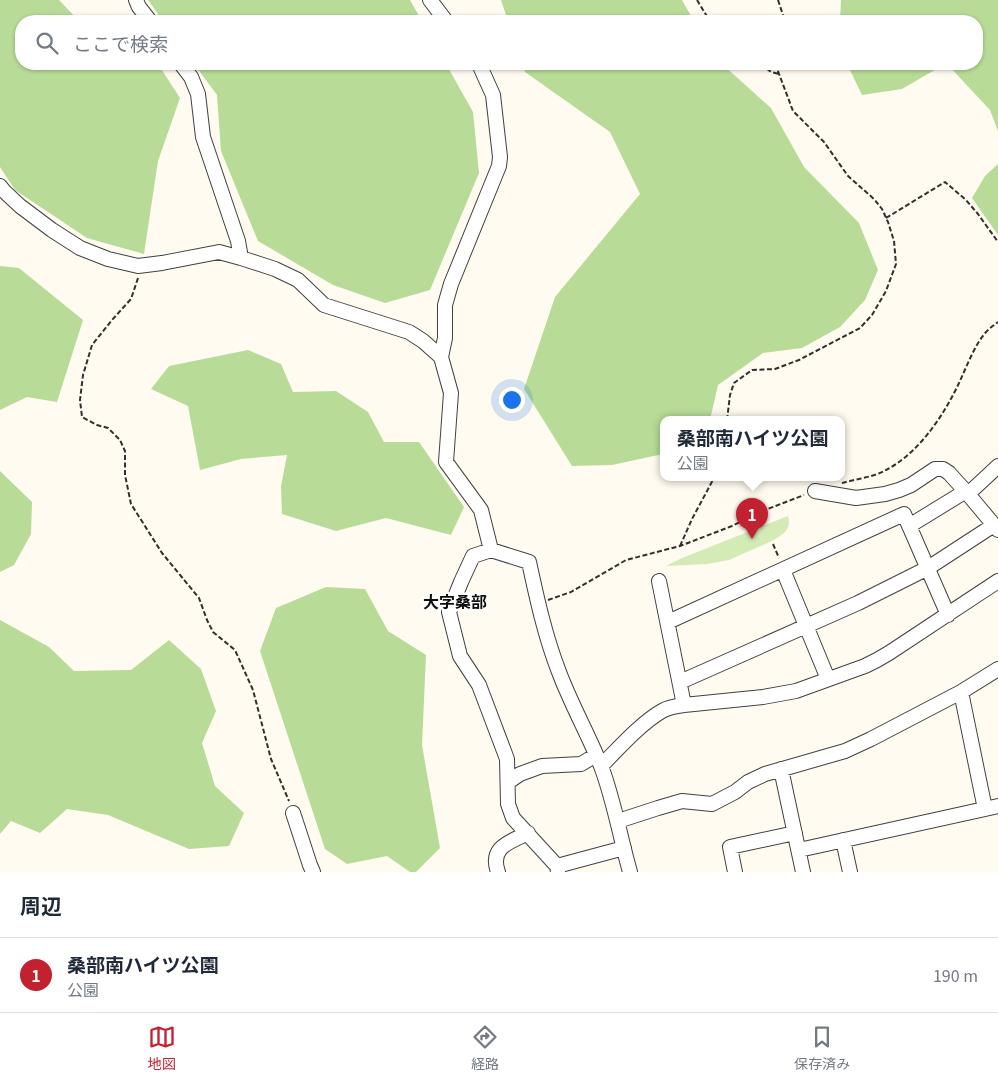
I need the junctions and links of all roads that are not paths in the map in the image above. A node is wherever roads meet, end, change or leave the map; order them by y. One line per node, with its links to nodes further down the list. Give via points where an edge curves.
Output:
1 (136, 0): 3 (street)
2 (430, 0): 4 (street)
3 (145, 15)
4 (441, 15)
5 (185, 70): 8 (street, via 198,94 204,137)
6 (482, 70): 9 (street, via 493,95 499,166 451,284 445,305 445,338)
7 (0, 186): 8 (street, via 52,230 80,248 108,259 142,266 219,252)
8 (241, 258): 9 (street, via 298,280 324,305 409,332)
9 (441, 357): 15 (street, via 451,393 446,462 481,510)
10 (998, 466): 12 (street)
11 (815, 491): 12 (street, via 856,498 885,494 911,485 935,469 943,469)
12 (967, 492): 13 (street); 14 (street)
13 (909, 526): 16 (street); 17 (street, via 904,514)
14 (996, 528): 16 (street)
15 (491, 550): 28 (street, via 529,562 544,629 574,709); 30 (street, via 473,556 449,612 460,656 479,686 507,759)
16 (928, 568): 20 (street); 22 (street)
17 (783, 570): 21 (street); 22 (street)
18 (659, 581): 21 (street)
19 (998, 581): 20 (street)
20 (948, 615): 24 (street, via 877,660)
21 (668, 622): 25 (street)
22 (806, 626): 24 (street); 25 (street)
23 (998, 669): 26 (street)
24 (828, 679): 27 (street, via 796,691 763,697)
25 (680, 682): 27 (street)
26 (962, 692): 29 (street, via 845,751); 31 (street)
27 (684, 704): 28 (street, via 662,711)
28 (598, 761): 30 (street, via 542,766); 33 (street)
29 (781, 769): 33 (street, via 748,782 712,804 682,801); 35 (street)
30 (508, 782): 34 (street, via 508,804 513,818)
31 (991, 807): 36 (street)
32 (293, 813): 40 (street)
33 (618, 821): 37 (street)
34 (528, 833): 39 (street); 41 (street, via 505,845 496,854)
35 (795, 833): 38 (street); 43 (street, via 730,847)
36 (843, 840): 38 (street); 45 (street)
37 (624, 848): 39 (street); 42 (street)
38 (799, 850): 44 (street)
39 (558, 869)
40 (313, 872)
41 (498, 872)
42 (630, 872)
43 (735, 872)
44 (803, 872)
45 (850, 872)

